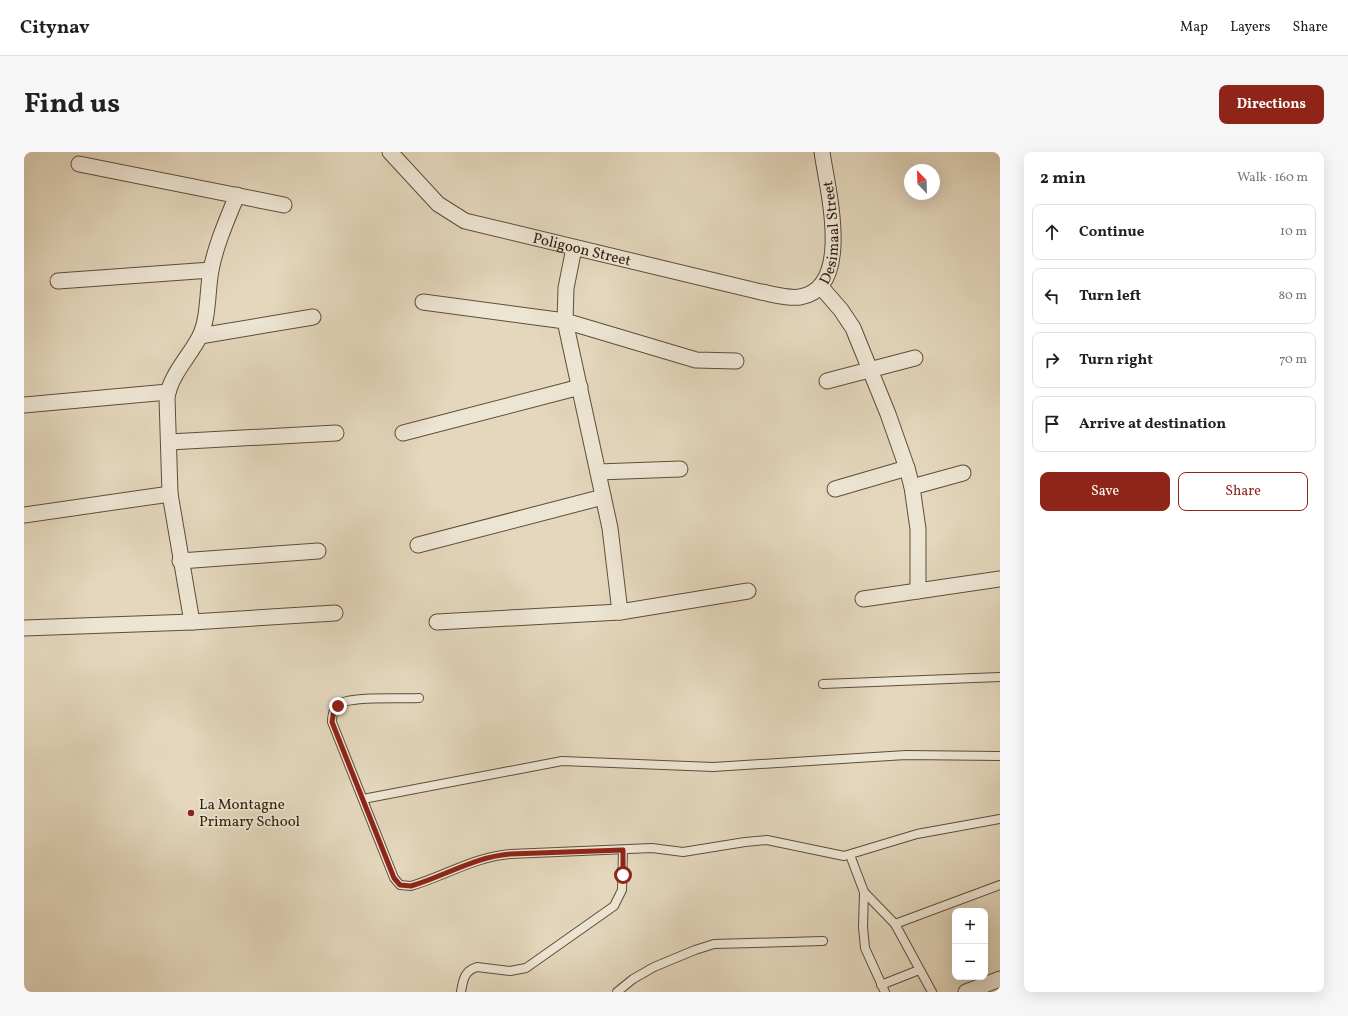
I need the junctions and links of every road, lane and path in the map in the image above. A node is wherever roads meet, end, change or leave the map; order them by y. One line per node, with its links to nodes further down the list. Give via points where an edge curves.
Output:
1 (390, 152): 6 (street, Poligoon Street, via 438,204 465,221)
2 (822, 152): 9 (street, Desimaal Street, via 833,240 832,262)
3 (79, 164): 4 (street)
4 (237, 195): 5 (street); 7 (street, via 221,234)
5 (284, 205)
6 (574, 248): 10 (street, Poligoon Street, via 761,292); 13 (street, via 566,288)
7 (211, 270): 8 (street); 14 (street, via 205,319)
8 (58, 280)
9 (821, 287): 10 (street, Desimaal Street); 17 (street, via 841,310 852,328)
10 (799, 297)
11 (423, 302): 13 (street)
12 (313, 317): 14 (street)
13 (565, 321): 16 (street, via 696,360); 19 (street)
14 (200, 336): 20 (street)
15 (916, 358): 17 (street)
16 (736, 361)
17 (870, 369): 18 (street); 26 (street)
18 (827, 382)
19 (580, 387): 23 (street); 27 (street)
20 (168, 392): 21 (street); 24 (street)
21 (24, 405)
22 (336, 433): 24 (street)
23 (403, 433)
24 (169, 442): 31 (street)
25 (680, 468): 27 (street)
26 (907, 468): 29 (street); 30 (street)
27 (598, 472): 32 (street)
28 (963, 473): 29 (street)
29 (912, 487): 39 (street, via 918,529)
30 (835, 489)
31 (170, 494): 33 (street); 36 (street)
32 (603, 498): 34 (street); 41 (street, via 614,550)
33 (24, 514)
34 (418, 545)
35 (318, 551): 36 (street)
36 (180, 561): 43 (street)
37 (1000, 579): 39 (street)
38 (748, 591): 41 (street)
39 (918, 591): 40 (street)
40 (863, 599)
41 (620, 612): 44 (street)
42 (335, 613): 43 (street)
43 (192, 622): 45 (street)
44 (437, 622)
45 (24, 628)
46 (1000, 677): 47 (lane)
47 (823, 684)
48 (419, 698): 50 (lane, via 348,700 334,710 332,722)
49 (1000, 756): 50 (lane, via 906,755 713,767 562,761)
50 (363, 799): 52 (lane, via 394,878 400,885 416,885 493,855)
51 (1000, 819): 53 (lane, via 917,834)
52 (623, 850): 53 (lane, via 663,849 683,852 767,840 840,856); 61 (lane, via 622,890 614,906 526,968 510,971 478,967 472,969 463,978)
53 (850, 855): 55 (lane)
54 (1000, 885): 56 (lane)
55 (864, 892): 56 (lane); 60 (lane, via 865,948)
56 (896, 924): 58 (lane)
57 (823, 941): 62 (lane, via 714,944 654,967)
58 (919, 970): 60 (lane); 63 (lane)
59 (1000, 979): 64 (street)
60 (883, 989)
61 (461, 992)
62 (617, 992)
63 (932, 992)
64 (966, 992)

